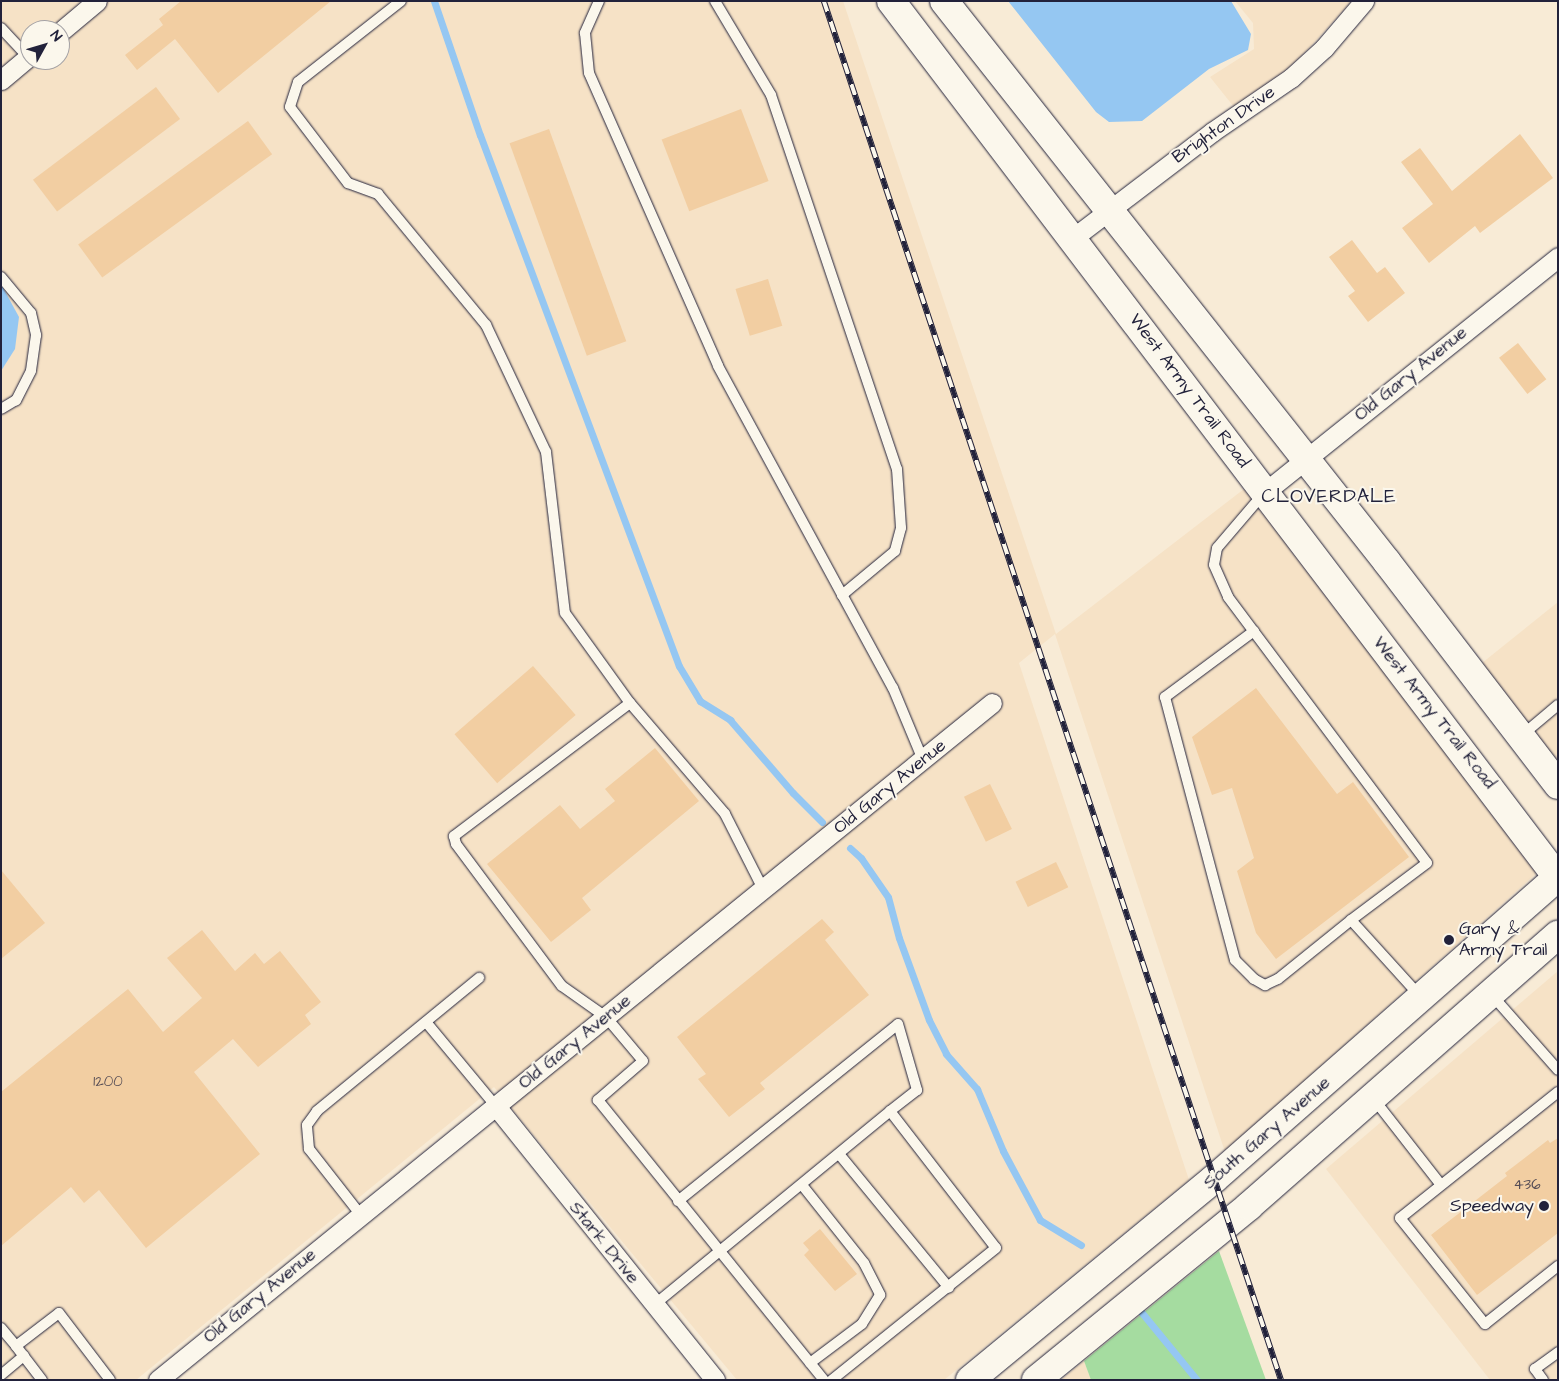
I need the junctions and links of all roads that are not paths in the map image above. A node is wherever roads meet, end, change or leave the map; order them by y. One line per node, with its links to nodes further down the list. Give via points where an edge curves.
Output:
1 (97, 1): 8 (street)
2 (401, 1): 23 (lane, via 298,82 290,107 348,183 378,194 486,325 546,452 565,613)
3 (600, 1): 20 (lane, via 585,33 589,73 718,366)
4 (714, 1): 20 (lane, via 771,95 897,469 902,528 895,551)
5 (891, 1): 14 (main road, West Army Trail Road)
6 (944, 1): 13 (main road)
7 (1359, 3): 13 (street, Brighton Drive, via 1324,48 1291,78 1212,132)
8 (70, 24)
9 (1, 28): 10 (lane)
10 (20, 48)
11 (20, 64): 12 (street)
12 (1, 80)
13 (1110, 210): 14 (street, Brighton Drive); 18 (main road)
14 (1073, 238): 19 (main road, West Army Trail Road)
15 (1558, 257): 18 (street, Old Gary Avenue)
16 (1, 277): 17 (lane, via 30,313 36,335 31,371 16,400)
17 (1, 410)
18 (1305, 459): 19 (street, Old Gary Avenue); 25 (main road)
19 (1265, 492): 21 (lane, via 1217,548 1214,565 1228,597); 28 (main road, West Army Trail Road)
20 (842, 595): 26 (lane, via 893,688)
21 (1254, 631): 30 (lane, via 1427,862); 30 (lane, via 1165,697 1235,960 1265,985)
22 (992, 703): 26 (street, Old Gary Avenue)
23 (630, 704): 29 (lane, via 725,814); 35 (lane, via 454,836 456,844 562,986)
24 (1558, 705): 25 (lane)
25 (1520, 736): 27 (main road)
26 (923, 760): 29 (street, Old Gary Avenue)
27 (1558, 785)
28 (1558, 878): 34 (main road, South Gary Avenue)
29 (764, 889): 35 (street, Old Gary Avenue)
30 (1351, 920): 34 (lane)
31 (1558, 935): 33 (main road)
32 (479, 978): 36 (lane)
33 (1491, 993): 37 (lane); 39 (main road)
34 (1422, 999): 63 (main road, South Gary Avenue, via 1206,1186)
35 (606, 1017): 40 (street, Old Gary Avenue); 45 (lane, via 643,1061 598,1100)
36 (426, 1022): 40 (lane); 46 (lane, via 317,1111 307,1125 308,1149)
37 (1558, 1070)
38 (1558, 1092): 44 (lane)
39 (1373, 1097): 44 (lane); 64 (main road, via 1249,1206)
40 (495, 1105): 46 (street, Old Gary Avenue); 50 (street, Stark Drive)
41 (890, 1111): 42 (lane); 45 (lane, via 917,1090 898,1024); 49 (lane, via 996,1248)
42 (839, 1154): 43 (lane); 49 (lane)
43 (802, 1185): 47 (lane); 55 (lane, via 864,1263 880,1295 862,1324)
44 (1441, 1185): 48 (lane, via 1400,1218 1485,1324)
45 (678, 1200): 47 (lane)
46 (360, 1214): 59 (street, Old Gary Avenue)
47 (719, 1252): 50 (lane); 55 (lane)
48 (1558, 1266)
49 (948, 1288): 62 (lane)
50 (654, 1305): 60 (street, Stark Drive)
51 (1, 1328): 52 (lane)
52 (16, 1346): 54 (lane); 58 (lane, via 59,1313)
53 (1558, 1352): 65 (lane, via 1535,1369)
54 (24, 1356): 56 (lane); 57 (lane)
55 (810, 1363): 61 (lane)
56 (1, 1375)
57 (42, 1380)
58 (110, 1380)
59 (158, 1380)
60 (715, 1380)
61 (824, 1380)
62 (832, 1380)
63 (970, 1380)
64 (1036, 1380)
65 (1543, 1380)

